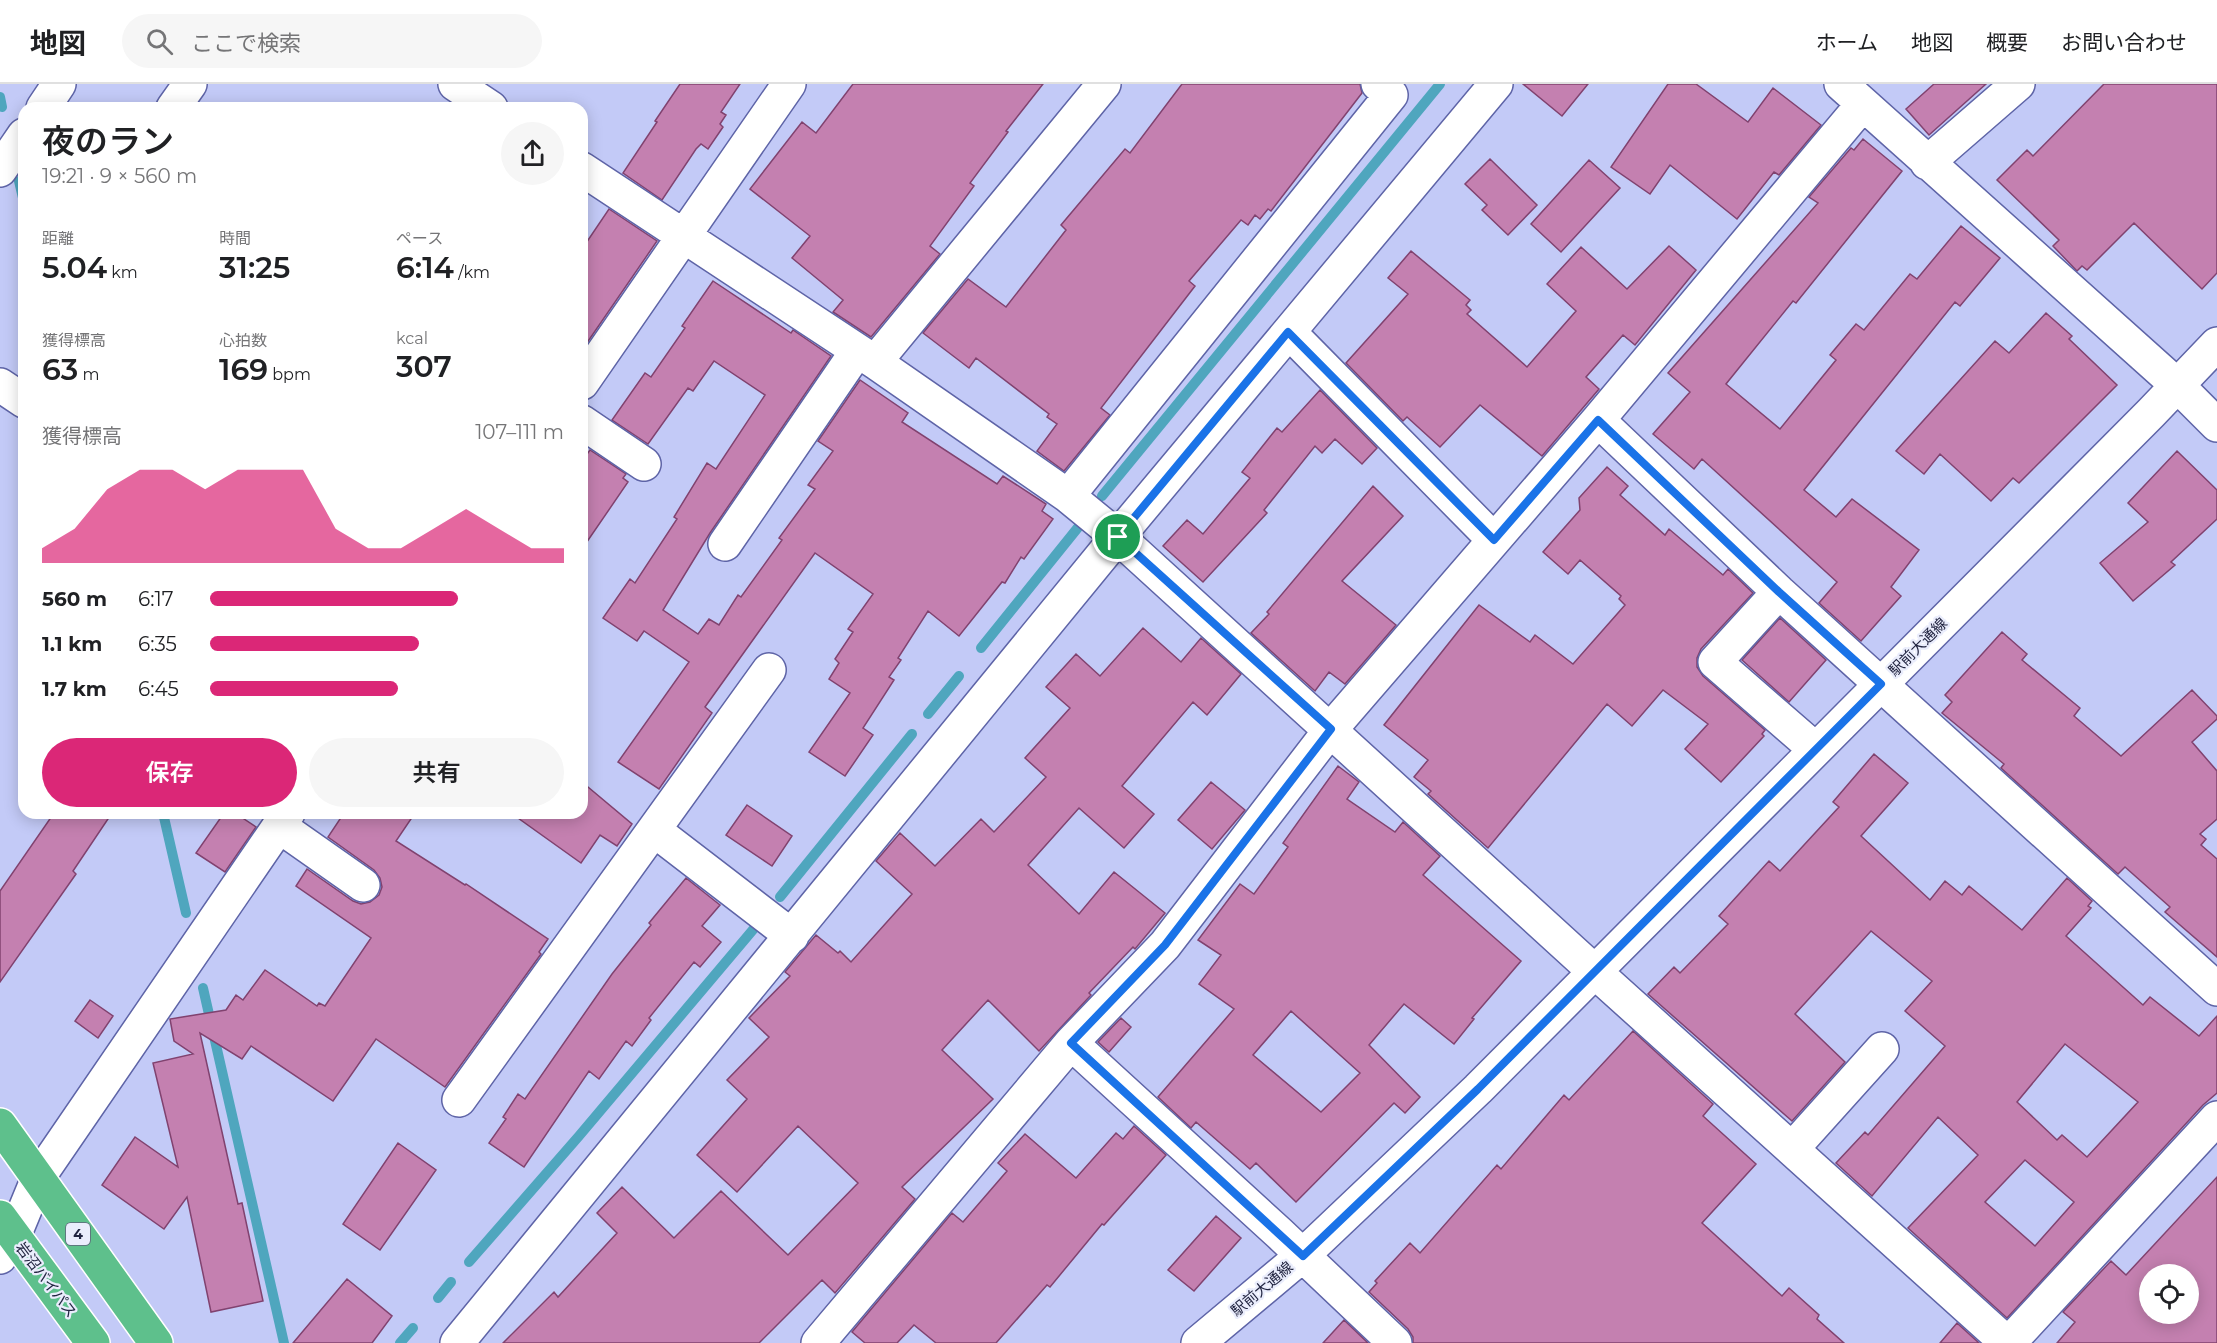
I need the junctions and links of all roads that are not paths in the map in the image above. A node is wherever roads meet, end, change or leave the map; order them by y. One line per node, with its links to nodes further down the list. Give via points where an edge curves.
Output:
1 (59, 84): 10 (street)
2 (190, 84): 11 (street)
3 (455, 84): 12 (street)
4 (789, 84): 15 (street)
5 (1104, 84): 18 (street)
6 (1378, 84): 27 (street, via 1391,95)
7 (1496, 84): 16 (street)
8 (2018, 84): 13 (street)
9 (1852, 94): 13 (street); 23 (street)
10 (47, 102)
11 (177, 102)
12 (482, 102)
13 (1927, 163): 21 (street)
14 (588, 173): 15 (street)
15 (683, 236): 18 (street); 19 (street)
16 (1288, 332): 28 (street); 29 (street)
17 (2217, 344): 21 (street, 駅前大通線)
18 (866, 357): 27 (street); 30 (street)
19 (588, 374)
20 (0, 385): 22 (street)
21 (2178, 386): 24 (street); 33 (street, 駅前大通線)
22 (18, 397)
23 (1598, 420): 29 (street); 31 (street)
24 (2217, 425)
25 (588, 426): 26 (street)
26 (644, 464)
27 (1068, 496): 28 (street)
28 (1118, 537): 34 (street); 39 (street)
29 (1494, 540): 34 (street)
30 (725, 544)
31 (1779, 592): 33 (street); 35 (street, via 1714,662)
32 (770, 670): 37 (street)
33 (1881, 684): 35 (street, 駅前大通線); 41 (street)
34 (1331, 729): 40 (street); 42 (street, via 1165,945)
35 (1815, 749): 40 (street, 駅前大通線)
36 (284, 820): 38 (street); 48 (street)
37 (654, 830): 39 (street); 44 (street)
38 (363, 885)
39 (792, 936): 53 (street)
40 (1594, 971): 47 (street); 50 (street, 駅前大通線)
41 (2217, 989)
42 (1071, 1043): 50 (street); 54 (street)
43 (1882, 1049): 47 (street)
44 (459, 1100)
45 (2217, 1118): 57 (street)
46 (0, 1125): 48 (highway, 4)
47 (1792, 1149): 57 (street)
48 (38, 1178): 49 (street); 52 (highway, 4)
49 (5, 1237): 51 (highway, 岩沼バイパス)
50 (1303, 1256): 55 (street, 駅前大通線); 56 (street)
51 (93, 1343)
52 (156, 1343)
53 (457, 1343)
54 (818, 1343)
55 (1198, 1343)
56 (1395, 1343)
57 (2008, 1343)

